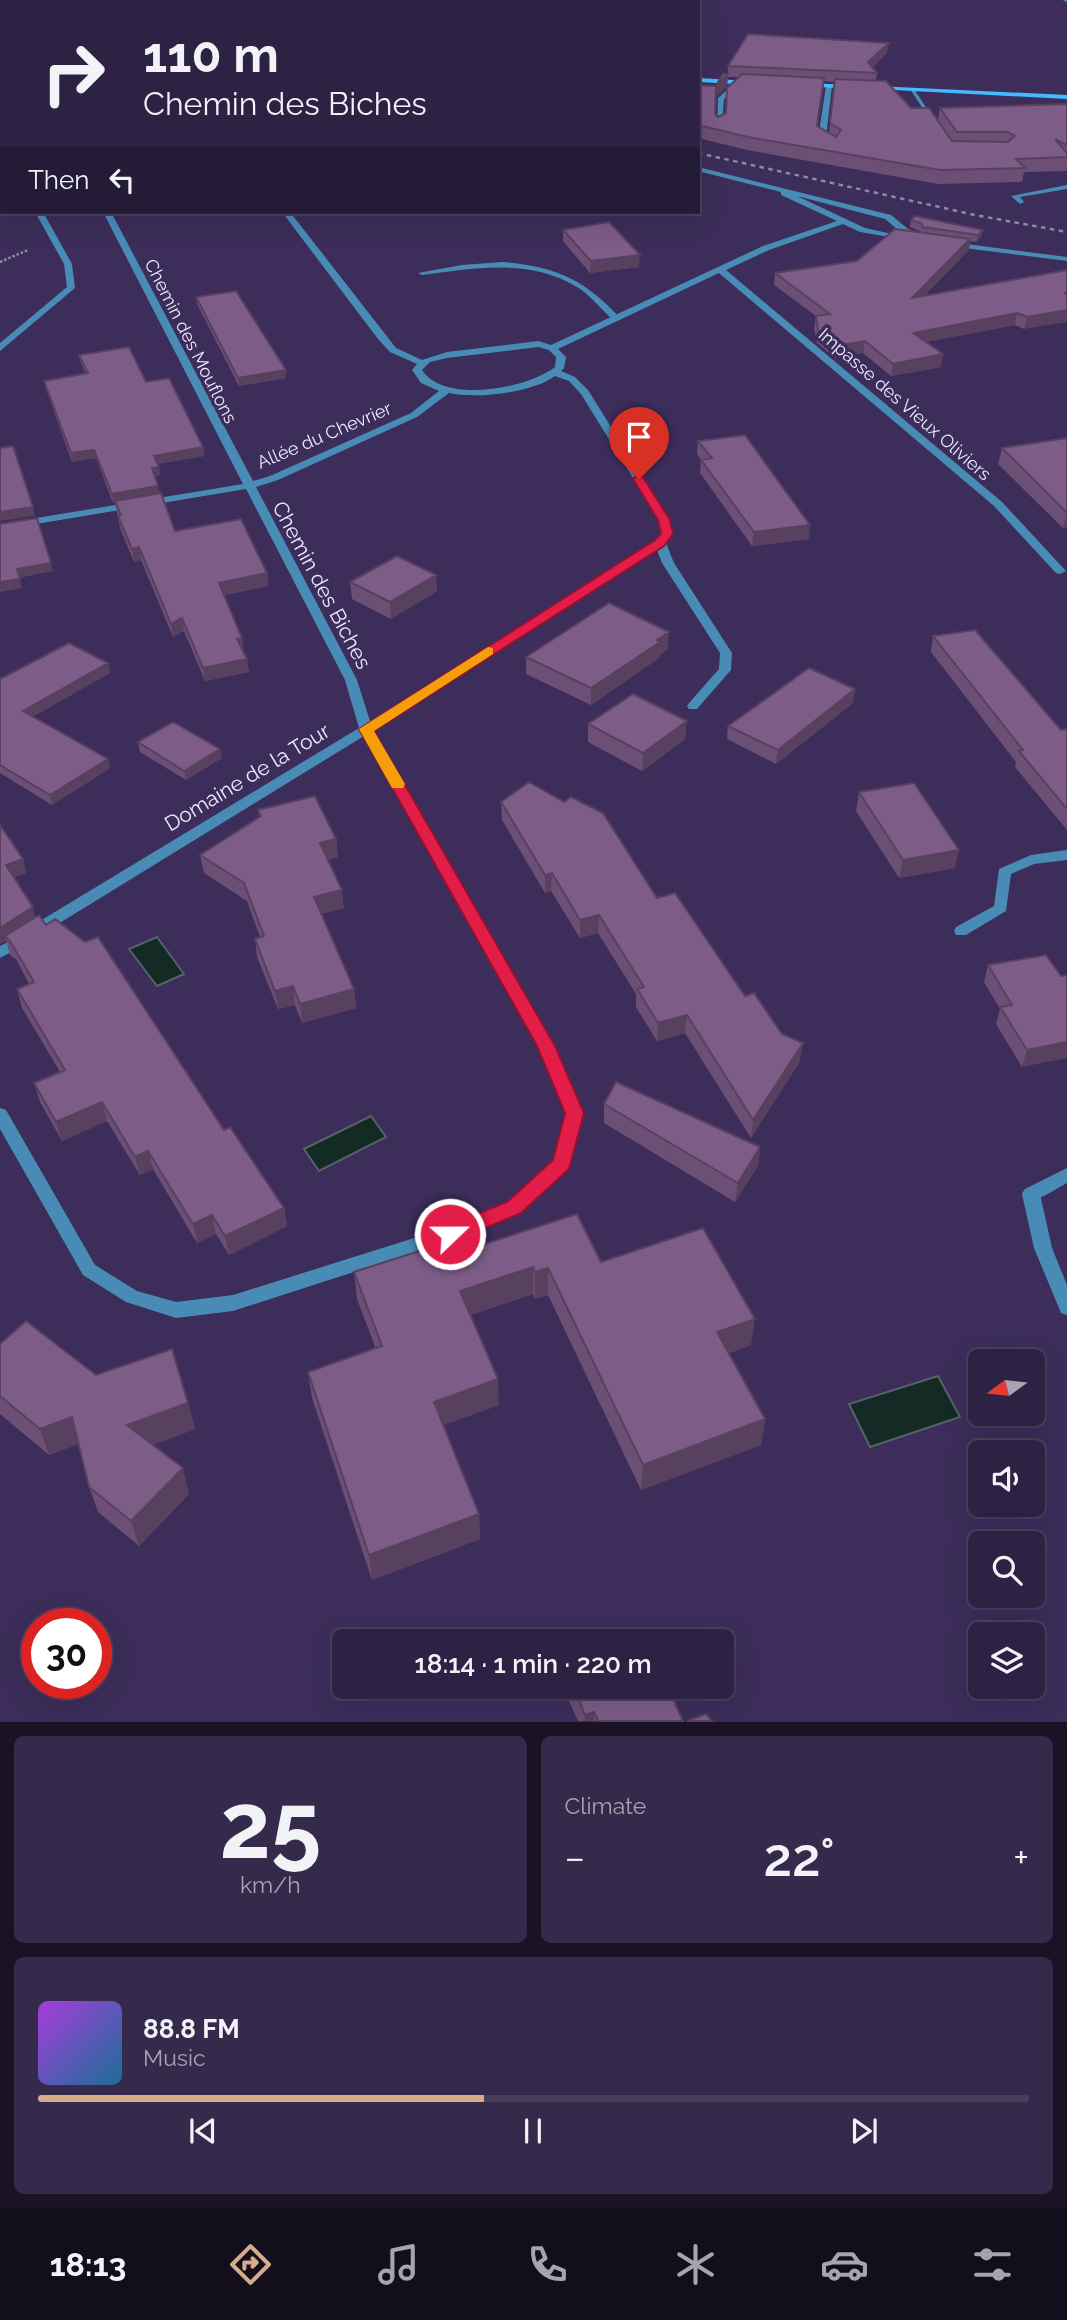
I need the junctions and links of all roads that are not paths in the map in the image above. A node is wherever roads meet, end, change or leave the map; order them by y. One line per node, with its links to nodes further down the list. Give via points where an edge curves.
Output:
1 (700, 80): 2 (main road)
2 (739, 82): 3 (main road); 10 (street, via 721,98)
3 (764, 83)
4 (803, 85): 5 (main road)
5 (829, 86): 6 (main road); 12 (street, via 822,138)
6 (856, 88)
7 (870, 88): 8 (main road)
8 (912, 90): 9 (main road); 11 (street)
9 (1067, 97)
10 (719, 126)
11 (940, 130)
12 (834, 145)
13 (700, 170): 15 (street)
14 (1067, 187): 16 (street, via 1015,196)
15 (784, 193): 20 (street); 20 (street, via 888,217 922,239 882,234)
16 (1020, 202)
17 (40, 214): 26 (street, via 68,264 71,288)
18 (108, 214): 31 (street, Chemin des Mouflons)
19 (288, 214): 28 (street, via 381,337 393,350)
20 (843, 221): 23 (street, via 766,248)
21 (946, 243): 22 (street)
22 (1067, 259)
23 (722, 271): 25 (street); 34 (street, Impasse des Vieux Oliviers, via 998,504)
24 (422, 273): 25 (street, via 509,264 549,273 580,286)
25 (617, 319): 27 (street)
26 (0, 348)
27 (552, 348): 28 (street, via 513,345 447,355); 29 (street, via 561,357)
28 (424, 364): 30 (street, via 417,370 420,380)
29 (554, 372): 30 (street, via 545,379 483,392); 33 (street, via 572,379 602,418 664,520 667,534)
30 (446, 391): 31 (street, Allée du Chevrier, via 414,415 274,478)
31 (248, 485): 32 (street, Allée du Chevrier); 36 (street, Chemin des Biches, via 351,680)
32 (0, 527)
33 (660, 543): 35 (street, via 726,653 725,670); 36 (street)
34 (1060, 571)
35 (693, 706)
36 (366, 729): 39 (street, Domaine de la Tour); 40 (street, via 546,1046 575,1113 562,1163 514,1208 450,1234 233,1303 176,1310 132,1297 89,1270)
37 (1067, 855): 38 (street, via 1031,860 1004,872 1001,908)
38 (961, 930)
39 (0, 953)
40 (0, 1114)
41 (1067, 1175): 42 (street, via 1031,1194 1043,1248)
42 (1067, 1307)

